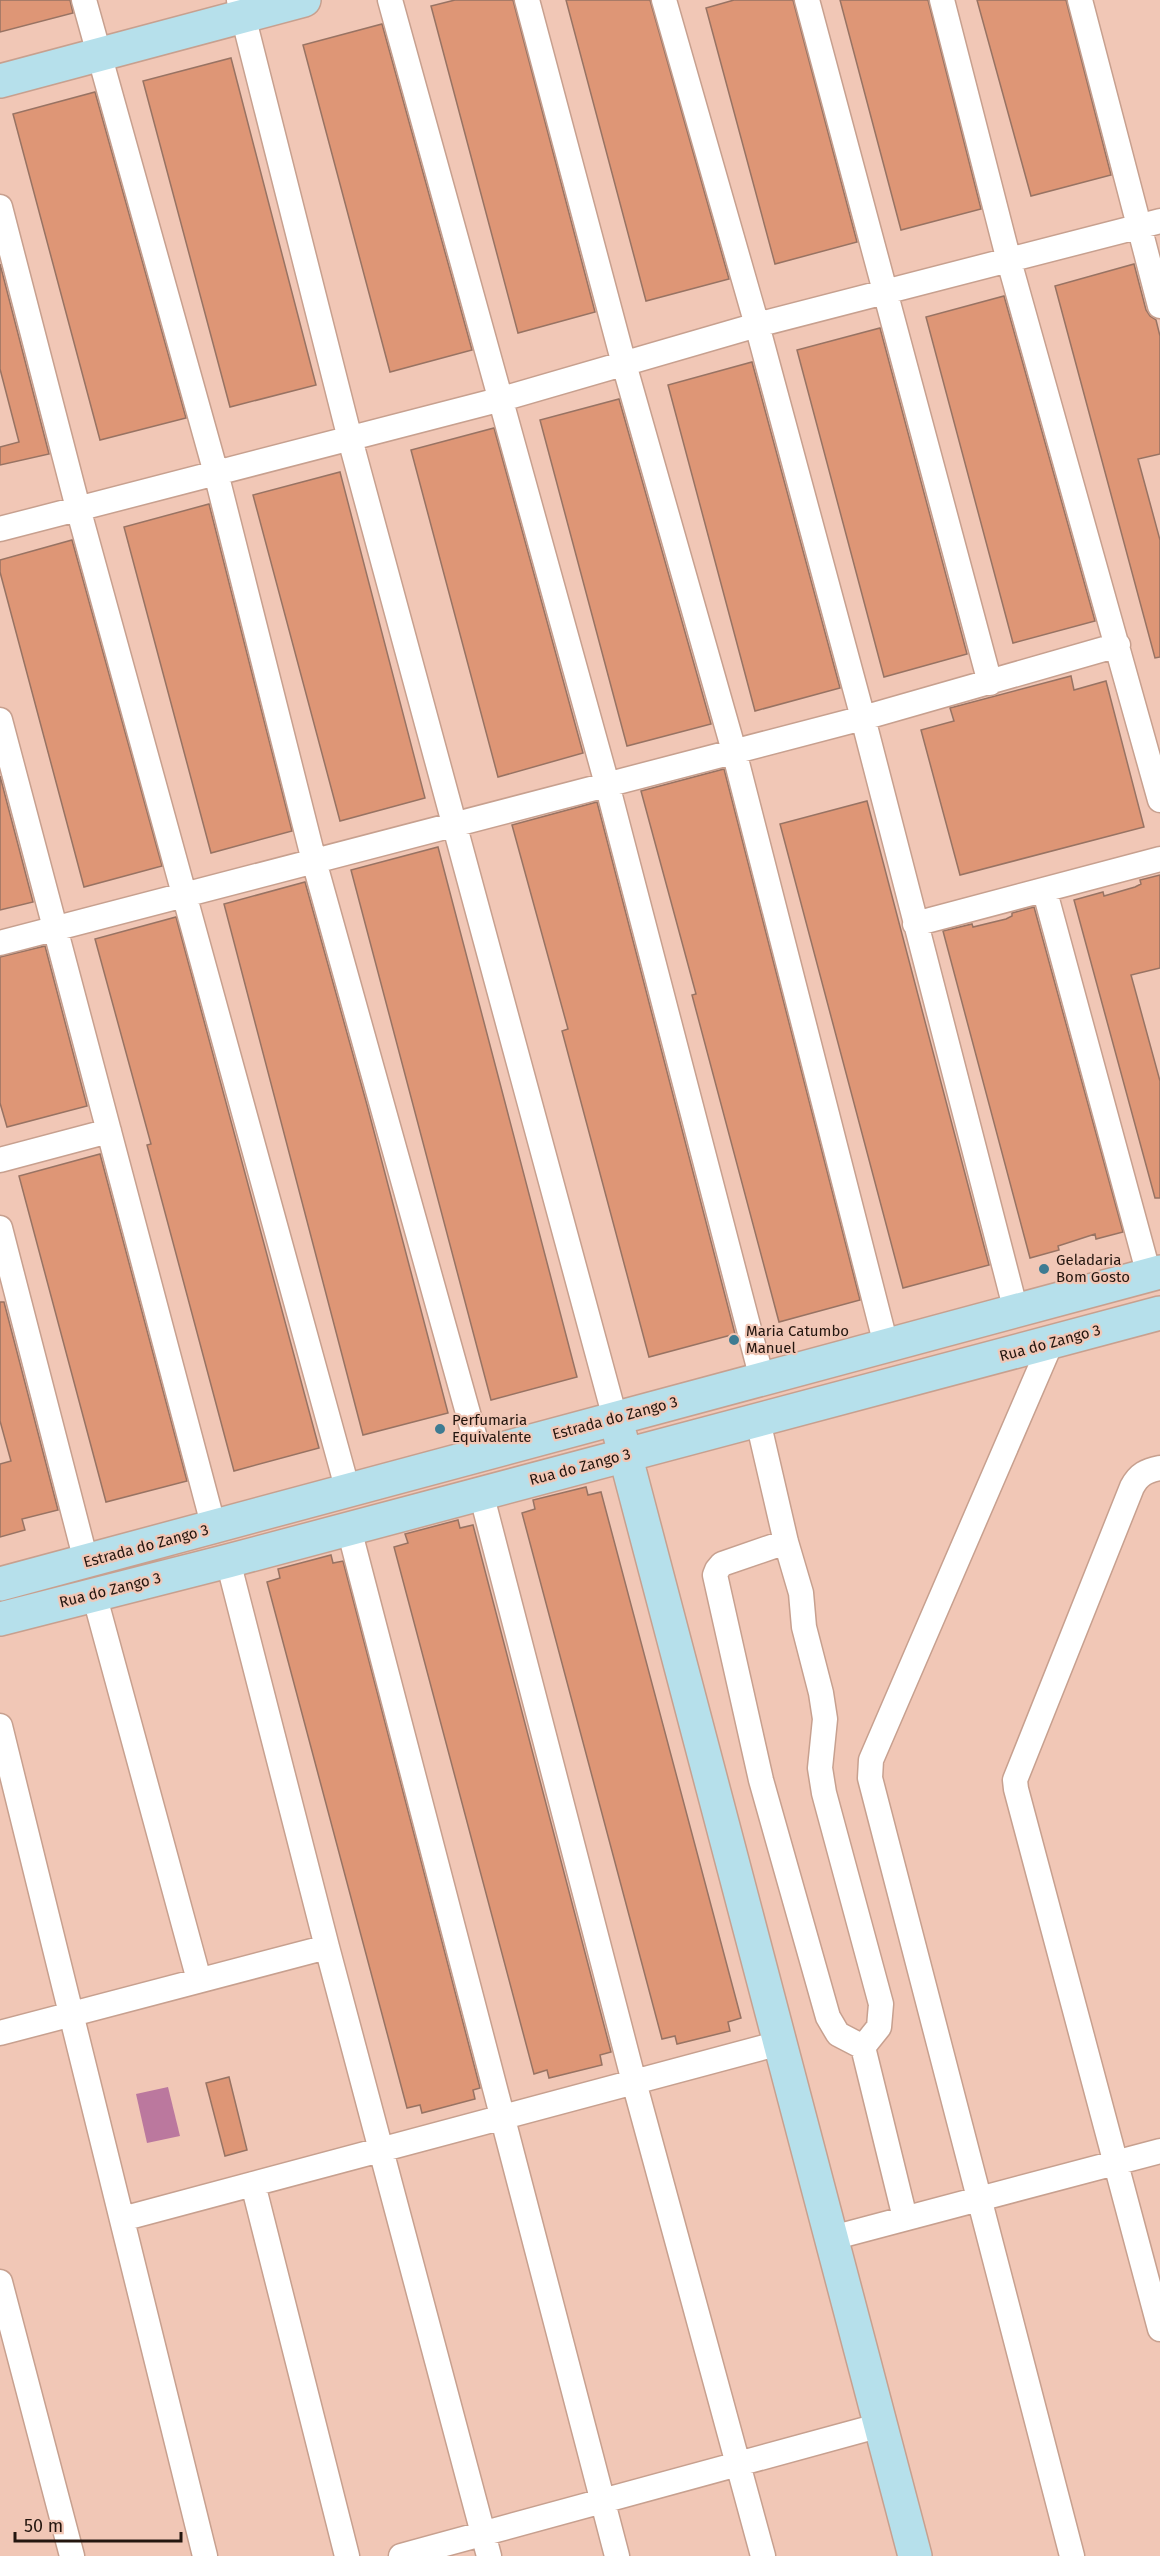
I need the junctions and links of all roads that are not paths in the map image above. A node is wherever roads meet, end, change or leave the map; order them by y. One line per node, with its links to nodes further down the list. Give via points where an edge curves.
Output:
1 (84, 0): 10 (street)
2 (304, 0): 9 (street)
3 (390, 0): 19 (street)
4 (527, 0): 18 (street)
5 (664, 0): 17 (street)
6 (807, 0): 15 (street)
7 (942, 0): 14 (street)
8 (1080, 0): 13 (street)
9 (241, 8): 10 (street); 20 (street)
10 (98, 55): 11 (street); 21 (street)
11 (0, 81)
12 (0, 207): 22 (street)
13 (1149, 224): 14 (street); 16 (street)
14 (1009, 261): 15 (street); 24 (street)
15 (885, 292): 17 (street); 25 (street)
16 (1160, 306)
17 (757, 325): 18 (street); 26 (street)
18 (624, 364): 19 (street); 28 (street)
19 (502, 399): 20 (street); 29 (street)
20 (350, 439): 21 (street); 31 (street)
21 (216, 473): 22 (street); 33 (street)
22 (78, 508): 23 (street); 35 (street)
23 (0, 529)
24 (1118, 645): 25 (street); 30 (street)
25 (990, 683): 26 (street)
26 (863, 718): 28 (street); 36 (street)
27 (0, 720): 37 (street)
28 (734, 750): 29 (street); 46 (street)
29 (607, 784): 31 (street); 47 (street)
30 (1160, 800)
31 (455, 823): 33 (street); 48 (street)
32 (1160, 859): 34 (street)
33 (314, 861): 35 (street); 51 (street)
34 (1045, 892): 36 (street); 42 (street)
35 (185, 895): 37 (street); 53 (street)
36 (915, 924): 43 (street)
37 (57, 929): 38 (street); 39 (street)
38 (0, 943)
39 (110, 1131): 40 (street); 55 (street)
40 (0, 1160)
41 (0, 1228): 58 (street)
42 (1155, 1273): 43 (street, Estrada do Zango 3)
43 (1016, 1311): 46 (street, Estrada do Zango 3)
44 (1160, 1313): 45 (street, Rua do Zango 3)
45 (1052, 1343): 49 (street, Rua do Zango 3); 76 (street, via 871,1760 870,1770)
46 (886, 1345): 47 (street, Estrada do Zango 3)
47 (762, 1379): 48 (street, Estrada do Zango 3)
48 (615, 1418): 50 (street); 51 (street, Estrada do Zango 3)
49 (758, 1422): 50 (street, Rua do Zango 3); 57 (street)
50 (625, 1455): 54 (street, Rua do Zango 3); 68 (street)
51 (480, 1456): 53 (street, Estrada do Zango 3)
52 (1160, 1468): 74 (street, via 1145,1472 1132,1487 1015,1780)
53 (348, 1491): 55 (street, Estrada do Zango 3)
54 (481, 1493): 56 (street, Rua do Zango 3); 70 (street)
55 (214, 1528): 58 (street, Estrada do Zango 3)
56 (349, 1529): 59 (street, Rua do Zango 3); 71 (street)
57 (786, 1542): 69 (street, via 801,1593 804,1627 825,1719 820,1768 824,1793 880,2004 879,2027); 69 (street, via 722,1564 715,1575 761,1780 828,2017 838,2034)
58 (86, 1561): 60 (street, Estrada do Zango 3)
59 (228, 1561): 61 (street, Rua do Zango 3); 64 (street)
60 (0, 1584)
61 (94, 1594): 62 (street, Rua do Zango 3); 65 (street)
62 (0, 1618)
63 (0, 1726): 66 (street)
64 (327, 1947): 65 (street); 72 (street)
65 (199, 1980): 66 (street)
66 (72, 2014): 67 (street); 78 (street)
67 (0, 2033)
68 (780, 2043): 70 (street); 79 (street)
69 (863, 2047): 77 (street)
70 (634, 2082): 71 (street); 83 (street)
71 (503, 2117): 72 (street); 84 (street)
72 (381, 2150): 75 (street); 85 (street)
73 (1160, 2151): 74 (street)
74 (1116, 2163): 76 (street); 81 (street)
75 (253, 2184): 78 (street); 88 (street)
76 (980, 2199): 77 (street); 93 (street)
77 (905, 2218): 79 (street)
78 (122, 2219): 87 (street)
79 (832, 2238): 82 (street)
80 (0, 2282): 86 (street)
81 (1160, 2329)
82 (880, 2425): 83 (street); 92 (street)
83 (738, 2464): 84 (street); 91 (street)
84 (603, 2501): 85 (street); 90 (street)
85 (486, 2545): 89 (street)
86 (72, 2556)
87 (205, 2556)
88 (347, 2556)
89 (401, 2556)
90 (617, 2556)
91 (764, 2556)
92 (915, 2556)
93 (1072, 2556)

